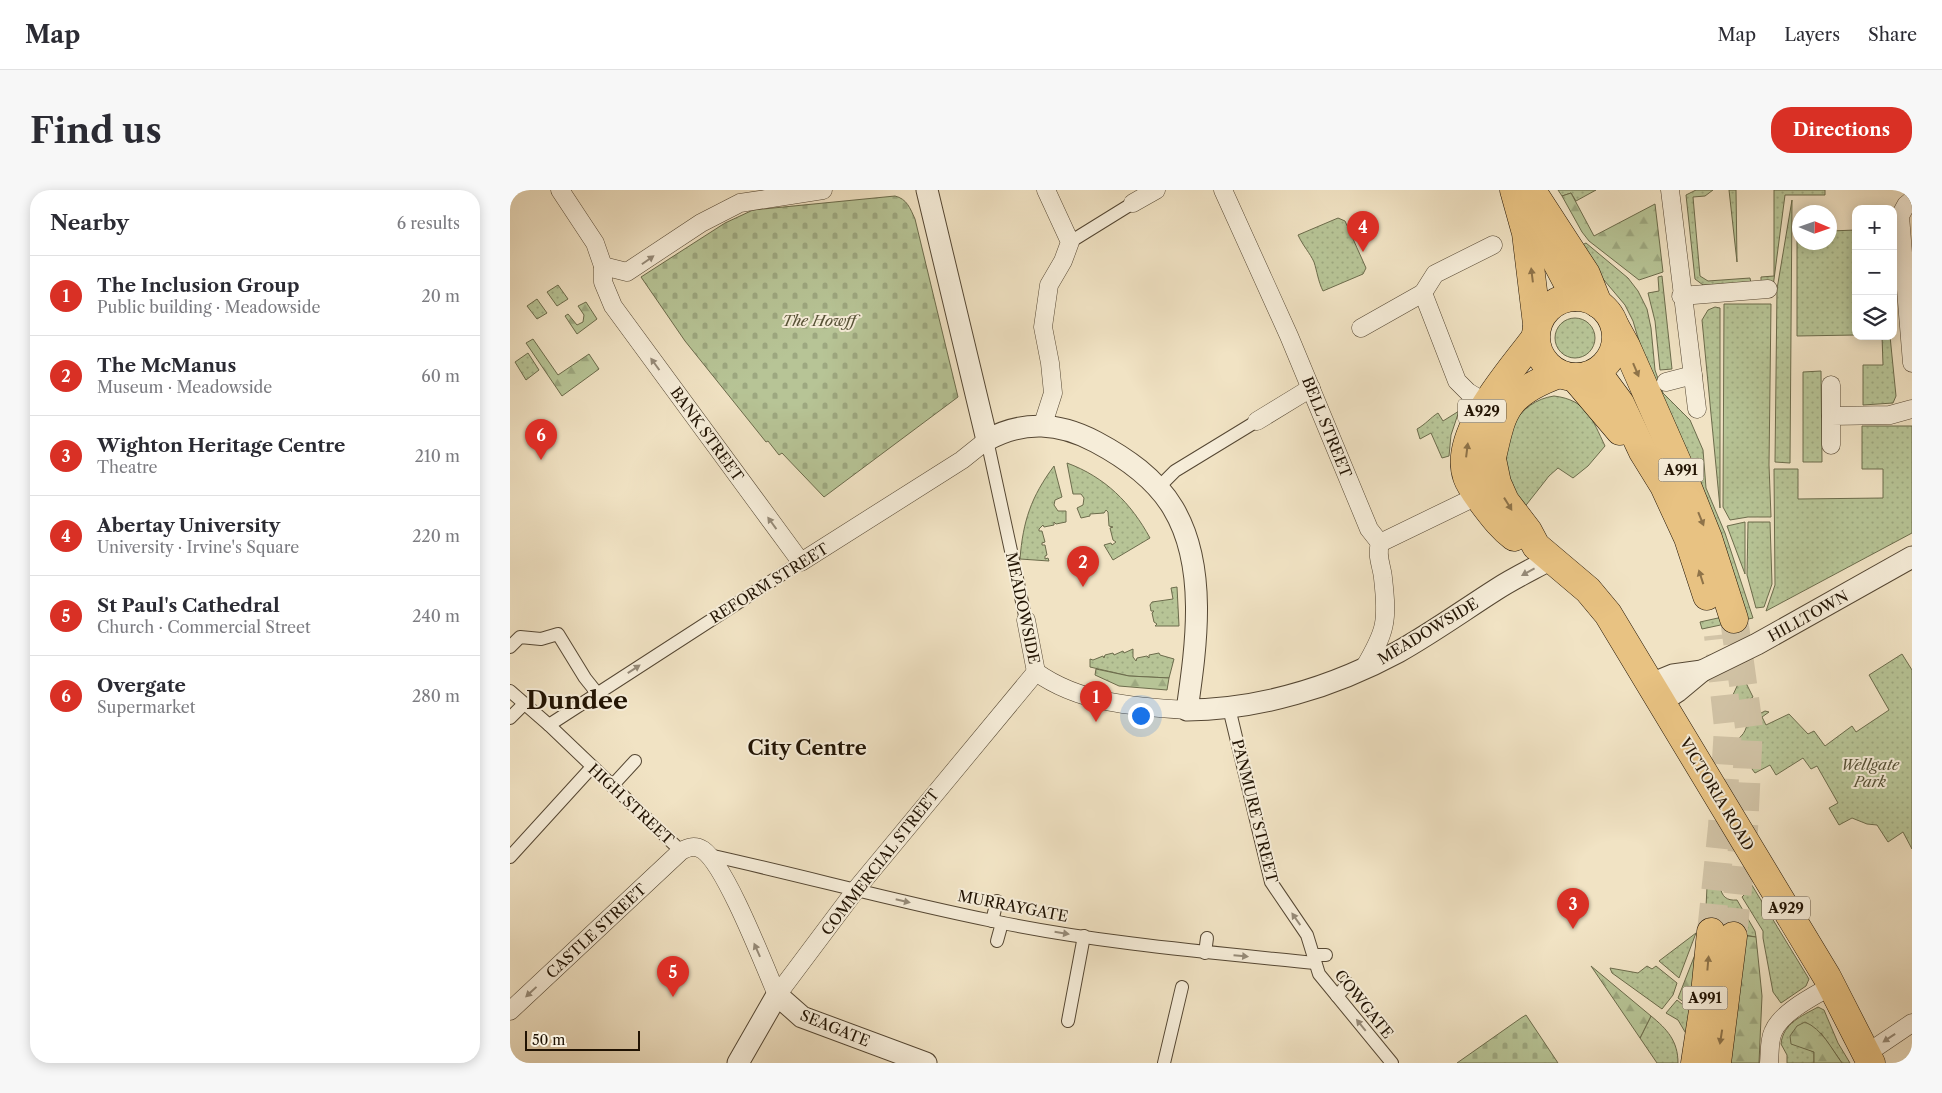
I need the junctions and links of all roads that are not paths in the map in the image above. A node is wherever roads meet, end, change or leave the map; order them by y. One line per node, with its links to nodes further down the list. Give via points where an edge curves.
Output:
1 (560, 190): 13 (street, BANK STREET, via 595,244)
2 (823, 190): 13 (street, one-way to 2, via 628,272 702,223 740,203)
3 (927, 190): 33 (street, MEADOWSIDE)
4 (1046, 190): 11 (street)
5 (1156, 190): 10 (street)
6 (1223, 190): 26 (street, BELL STREET)
7 (1527, 191): 17 (main road, A991, via 1546,242); 20 (main road, A991, one-way to 7, via 1526,233)
8 (1675, 193): 16 (street)
9 (1912, 200): 21 (street, via 1900,216)
10 (1134, 203): 11 (street)
11 (1070, 242): 32 (street, via 1049,285 1043,327 1053,393)
12 (1490, 251): 15 (street, via 1435,274)
13 (603, 266): 40 (street, BANK STREET, one-way to 13, via 613,306 603,282)
14 (1768, 289): 16 (street)
15 (1423, 293): 19 (street); 27 (street, via 1457,381)
16 (1681, 296): 23 (street)
17 (1587, 300): 18 (main road, A991, via 1607,312); 20 (main road, via 1554,303 1544,312)
18 (1615, 326): 22 (main road, via 1614,351 1604,366); 22 (main road, A991, one-way to 22, via 1682,472 1708,538 1725,621 1664,486 1643,452 1620,403)
19 (1361, 328)
20 (1536, 331): 22 (main road, A991, via 1537,350 1543,361); 27 (main road, A929)
21 (1912, 363)
22 (1577, 375): 35 (main road, A929, via 1529,386 1510,404 1497,430)
23 (1693, 375): 24 (street); 28 (street)
24 (1666, 382)
25 (1831, 385): 30 (street)
26 (1311, 388): 31 (street); 38 (street, BELL STREET, via 1370,529)
27 (1486, 403): 37 (main road, A929, one-way to 27, via 1466,477 1466,449 1472,426)
28 (1697, 408)
29 (1912, 409): 30 (street, via 1890,415)
30 (1831, 416): 34 (street)
31 (1257, 421): 36 (street, via 1175,471)
32 (1043, 424): 33 (street, via 1004,431); 36 (street, via 1084,436 1117,454)
33 (987, 440): 40 (street, REFORM STREET, via 962,460); 42 (street, MEADOWSIDE)
34 (1831, 445)
35 (1492, 459): 37 (main road, via 1485,485); 39 (main road, VICTORIA ROAD / A929, one-way to 39, via 1497,484 1505,501)
36 (1158, 488): 53 (street, via 1174,509 1186,540 1196,589 1195,655)
37 (1478, 496): 38 (street); 39 (main road, VICTORIA ROAD / A929, via 1501,527)
38 (1380, 544): 43 (street, BELL STREET, via 1377,551 1383,577)
39 (1543, 553): 45 (street, MEADOWSIDE, one-way to 45, via 1498,588); 50 (main road, VICTORIA ROAD / A929, via 1588,590 1608,614)
40 (801, 562): 49 (street, REFORM STREET, one-way to 40)
41 (1910, 564): 50 (street, HILLTOWN, via 1702,671 1678,691)
42 (1026, 620): 47 (street, MEADOWSIDE)
43 (1386, 624): 45 (street); 46 (street, BELL STREET, via 1382,638)
44 (510, 647): 49 (street, via 523,633 541,639 556,630)
45 (1399, 651): 46 (street, MEADOWSIDE)
46 (1364, 668): 52 (street, MEADOWSIDE, via 1285,697)
47 (1036, 672): 53 (street, MEADOWSIDE, via 1059,688 1084,695); 62 (street, COMMERCIAL STREET)
48 (510, 691): 51 (street, HIGH STREET)
49 (597, 693): 55 (street, REFORM STREET)
50 (1656, 693): 71 (main road, VICTORIA ROAD / A929)
51 (524, 704): 54 (street); 55 (street, HIGH STREET)
52 (1229, 708): 53 (street, MEADOWSIDE); 69 (street, PANMURE STREET, one-way to 52, via 1307,935 1270,882)
53 (1187, 710)
54 (510, 718)
55 (549, 724): 57 (street, HIGH STREET)
56 (635, 761): 58 (street)
57 (592, 768): 58 (street, HIGH STREET); 61 (street)
58 (612, 786): 59 (street, HIGH STREET)
59 (681, 851): 60 (street, HIGH STREET, via 701,848); 75 (street, CASTLE STREET, one-way to 75)
60 (709, 855): 62 (street, MURRAYGATE); 73 (street, one-way to 60, via 726,882)
61 (510, 858)
62 (855, 890): 64 (street, MURRAYGATE, one-way to 64); 73 (street, COMMERCIAL STREET)
63 (997, 901): 64 (street)
64 (997, 922): 65 (street, MURRAYGATE, one-way to 65); 67 (street)
65 (1084, 936): 68 (street, MURRAYGATE, via 1187,958); 76 (street)
66 (1207, 938): 68 (street)
67 (997, 941)
68 (1205, 953): 69 (street, MURRAYGATE, one-way to 69)
69 (1318, 958): 74 (street, COWGATE, via 1319,974)
70 (1346, 982): 74 (street)
71 (1831, 986): 78 (main road, VICTORIA ROAD / A929); 85 (street, via 1780,1021 1773,1031)
72 (1182, 987): 81 (street)
73 (777, 995): 79 (street, SEAGATE, via 802,1017); 80 (street, COMMERCIAL STREET)
74 (1337, 996): 82 (street, COWGATE, one-way to 74)
75 (510, 1011)
76 (1068, 1021)
77 (1912, 1023): 78 (street, one-way to 78)
78 (1868, 1059)
79 (915, 1061)
80 (738, 1063)
81 (1164, 1063)
82 (1392, 1063)
83 (1695, 1063): 84 (main road, A991, one-way to 84, via 1704,1004 1722,934)
84 (1717, 1063)
85 (1769, 1063)

